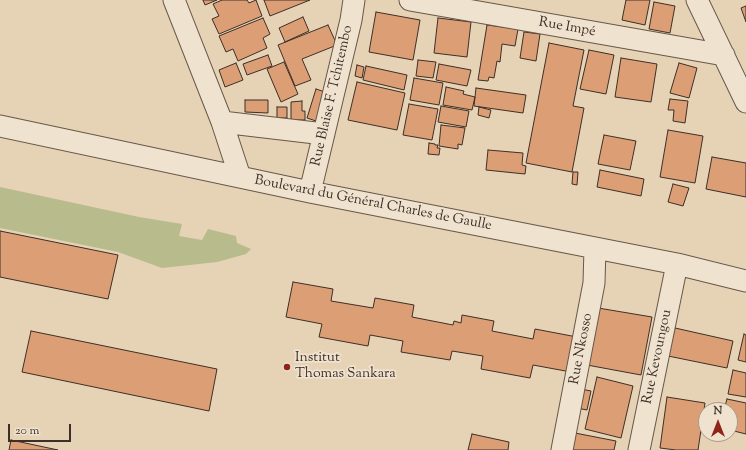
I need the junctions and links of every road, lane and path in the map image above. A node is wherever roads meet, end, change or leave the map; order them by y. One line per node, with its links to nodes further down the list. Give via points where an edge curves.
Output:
1 (174, 0): 7 (street)
2 (354, 0): 9 (street, Rue Blaise F. Tchitembo)
3 (410, 0): 5 (street, Rue Impé)
4 (697, 0): 5 (street)
5 (724, 55): 6 (street)
6 (746, 102)
7 (222, 122): 9 (street); 10 (street)
8 (0, 126): 10 (street, Boulevard du Général Charles de Gaulle)
9 (324, 134): 11 (street, Rue Blaise F. Tchitembo)
10 (240, 177): 11 (street, Boulevard du Général Charles de Gaulle)
11 (310, 192): 12 (street, Boulevard du Général Charles de Gaulle)
12 (595, 248): 13 (street, Boulevard du Général Charles de Gaulle); 15 (street, Rue Nkosso, via 594,283)
13 (678, 264): 14 (street, Boulevard du Général Charles de Gaulle); 16 (street, Rue Kevoungou)
14 (746, 281)
15 (562, 450)
16 (639, 450)

